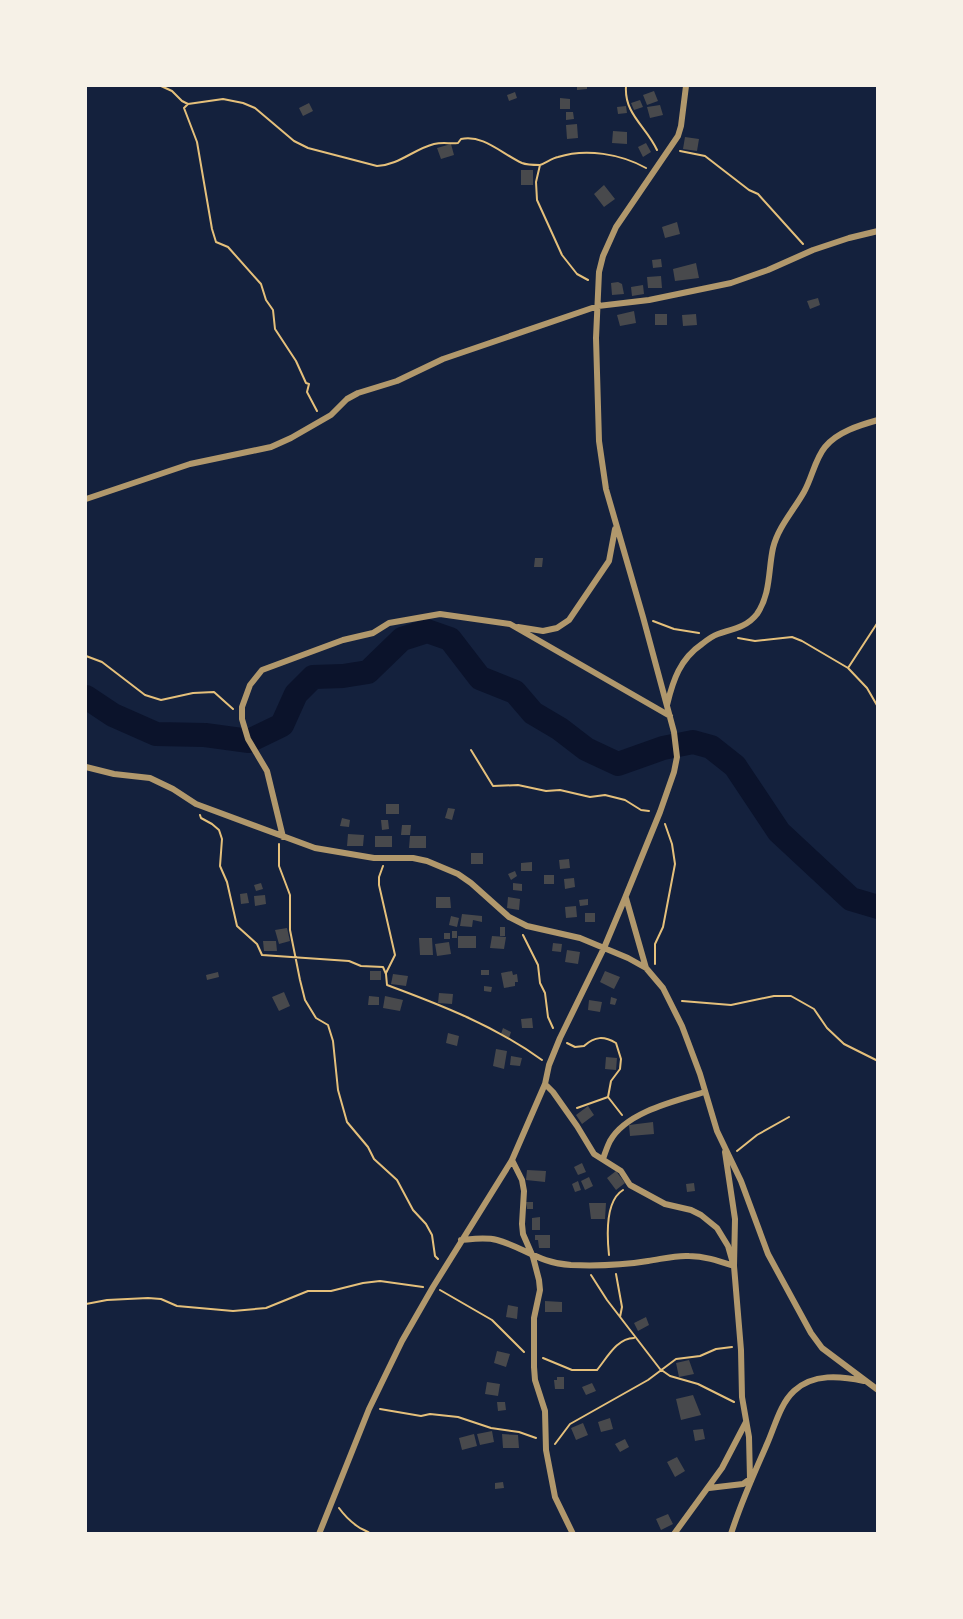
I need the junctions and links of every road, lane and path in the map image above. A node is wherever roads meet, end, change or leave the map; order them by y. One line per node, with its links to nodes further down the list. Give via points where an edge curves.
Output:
1 (160, 86): 4 (path)
2 (626, 86): 6 (path, via 632,115 652,140)
3 (686, 86): 5 (street, via 681,126)
4 (188, 104): 7 (path, via 223,99 243,103 308,148 378,166 389,165 434,144 458,143 468,137 482,140 524,164); 13 (path, via 184,108 196,142 216,242 228,247 261,284 273,310 274,329 309,384 307,392)
5 (672, 146): 6 (street); 10 (path, via 684,153 705,156 758,194 798,240)
6 (662, 161): 8 (street)
7 (540, 165): 8 (path, via 557,157 610,155); 11 (path, via 537,200 562,255 577,274)
8 (654, 172): 11 (street, via 613,234 603,256)
9 (878, 231): 10 (street)
10 (813, 250): 12 (street, via 731,283)
11 (598, 286): 12 (street)
12 (598, 306): 13 (street, via 358,393); 16 (street, via 599,441)
13 (322, 420): 15 (street, via 270,447 190,464)
14 (878, 420): 20 (street, via 845,433 824,448 805,491 777,535 770,582 757,614 748,623)
15 (86, 499)
16 (615, 525): 17 (street); 19 (street, via 609,561 569,620 543,631)
17 (644, 617): 20 (path, via 674,629); 24 (street)
18 (878, 622): 23 (path)
19 (515, 627): 26 (street); 27 (street, via 440,614 389,623 373,633 262,670 250,686)
20 (715, 635): 24 (street, via 682,663)
21 (738, 639): 23 (path, via 792,637)
22 (86, 656): 27 (path, via 102,662 145,695 161,700 214,692)
23 (848, 668): 25 (path)
24 (667, 705): 26 (street)
25 (878, 707)
26 (670, 716): 31 (street, via 677,757)
27 (242, 720): 32 (street, via 267,771)
28 (471, 750): 31 (path, via 493,786 518,785 590,797 605,795 625,800 641,810)
29 (86, 767): 30 (street, via 150,778)
30 (196, 804): 32 (street); 36 (path, via 201,818 219,830 220,866 237,926 257,944 262,955)
31 (660, 812): 34 (street); 39 (path, via 675,864 663,927 655,944)
32 (283, 837): 33 (street, via 341,854); 36 (path, via 279,844 279,866 290,895 290,930)
33 (386, 858): 35 (street, via 413,858 442,866 471,883 509,917); 38 (path, via 379,885 395,955)
34 (625, 898): 35 (street); 37 (street)
35 (604, 948): 37 (street); 42 (street)
36 (297, 958): 38 (path, via 383,967); 55 (path, via 305,1000 316,1018 328,1025 333,1041 338,1090 347,1122 374,1159 397,1180 432,1235 435,1256)
37 (646, 968): 39 (street)
38 (386, 974): 42 (path, via 387,985 453,1010)
39 (656, 978): 40 (street)
40 (670, 1000): 41 (path, via 731,1005 791,996 814,1009 844,1044); 44 (street)
41 (878, 1061)
42 (549, 1065): 43 (street)
43 (545, 1084): 46 (street); 51 (street)
44 (705, 1092): 48 (street); 50 (street, via 627,1122 611,1140)
45 (608, 1097): 46 (path, via 579,1108)
46 (561, 1105): 50 (street, via 594,1154)
47 (789, 1117): 49 (path)
48 (724, 1146): 49 (street); 58 (street, via 735,1220)
49 (730, 1156): 66 (street, via 768,1254 811,1333 822,1348)
50 (603, 1159): 52 (street, via 621,1171)
51 (512, 1160): 53 (street); 54 (street, via 522,1180 523,1234)
52 (630, 1185): 56 (path, via 611,1203); 58 (street, via 665,1204 701,1215 717,1228)
53 (461, 1240): 54 (street, via 496,1240); 55 (street)
54 (533, 1257): 57 (street); 64 (street, via 540,1290)
55 (447, 1264): 59 (street)
56 (610, 1264): 57 (street); 58 (street, via 687,1255); 61 (path, via 619,1287)
57 (585, 1265): 61 (path)
58 (734, 1266): 63 (street)
59 (432, 1287): 60 (path, via 363,1282 331,1291 308,1291 266,1308 234,1311 177,1306 148,1298); 64 (path, via 492,1320 526,1354); 68 (street)
60 (86, 1304)
61 (620, 1317): 62 (path)
62 (634, 1338): 64 (path, via 627,1338 605,1356 597,1370 572,1370); 65 (path)
63 (740, 1344): 65 (path, via 676,1359); 69 (street)
64 (533, 1355): 71 (street, via 535,1380 545,1411)
65 (660, 1369): 69 (path, via 726,1397); 71 (path, via 648,1380 570,1424)
66 (865, 1381): 67 (street); 72 (street, via 830,1376 795,1389)
67 (878, 1390)
68 (369, 1409): 71 (path, via 458,1417 519,1432 536,1438); 74 (street)
69 (744, 1413): 70 (street)
70 (746, 1421): 72 (street); 73 (street)
71 (547, 1453): 77 (street, via 555,1497)
72 (750, 1479): 73 (street, via 743,1484); 79 (street)
73 (710, 1488): 78 (street)
74 (333, 1499): 75 (street); 76 (path, via 347,1518)
75 (319, 1533)
76 (371, 1533)
77 (573, 1533)
78 (674, 1533)
79 (731, 1533)

